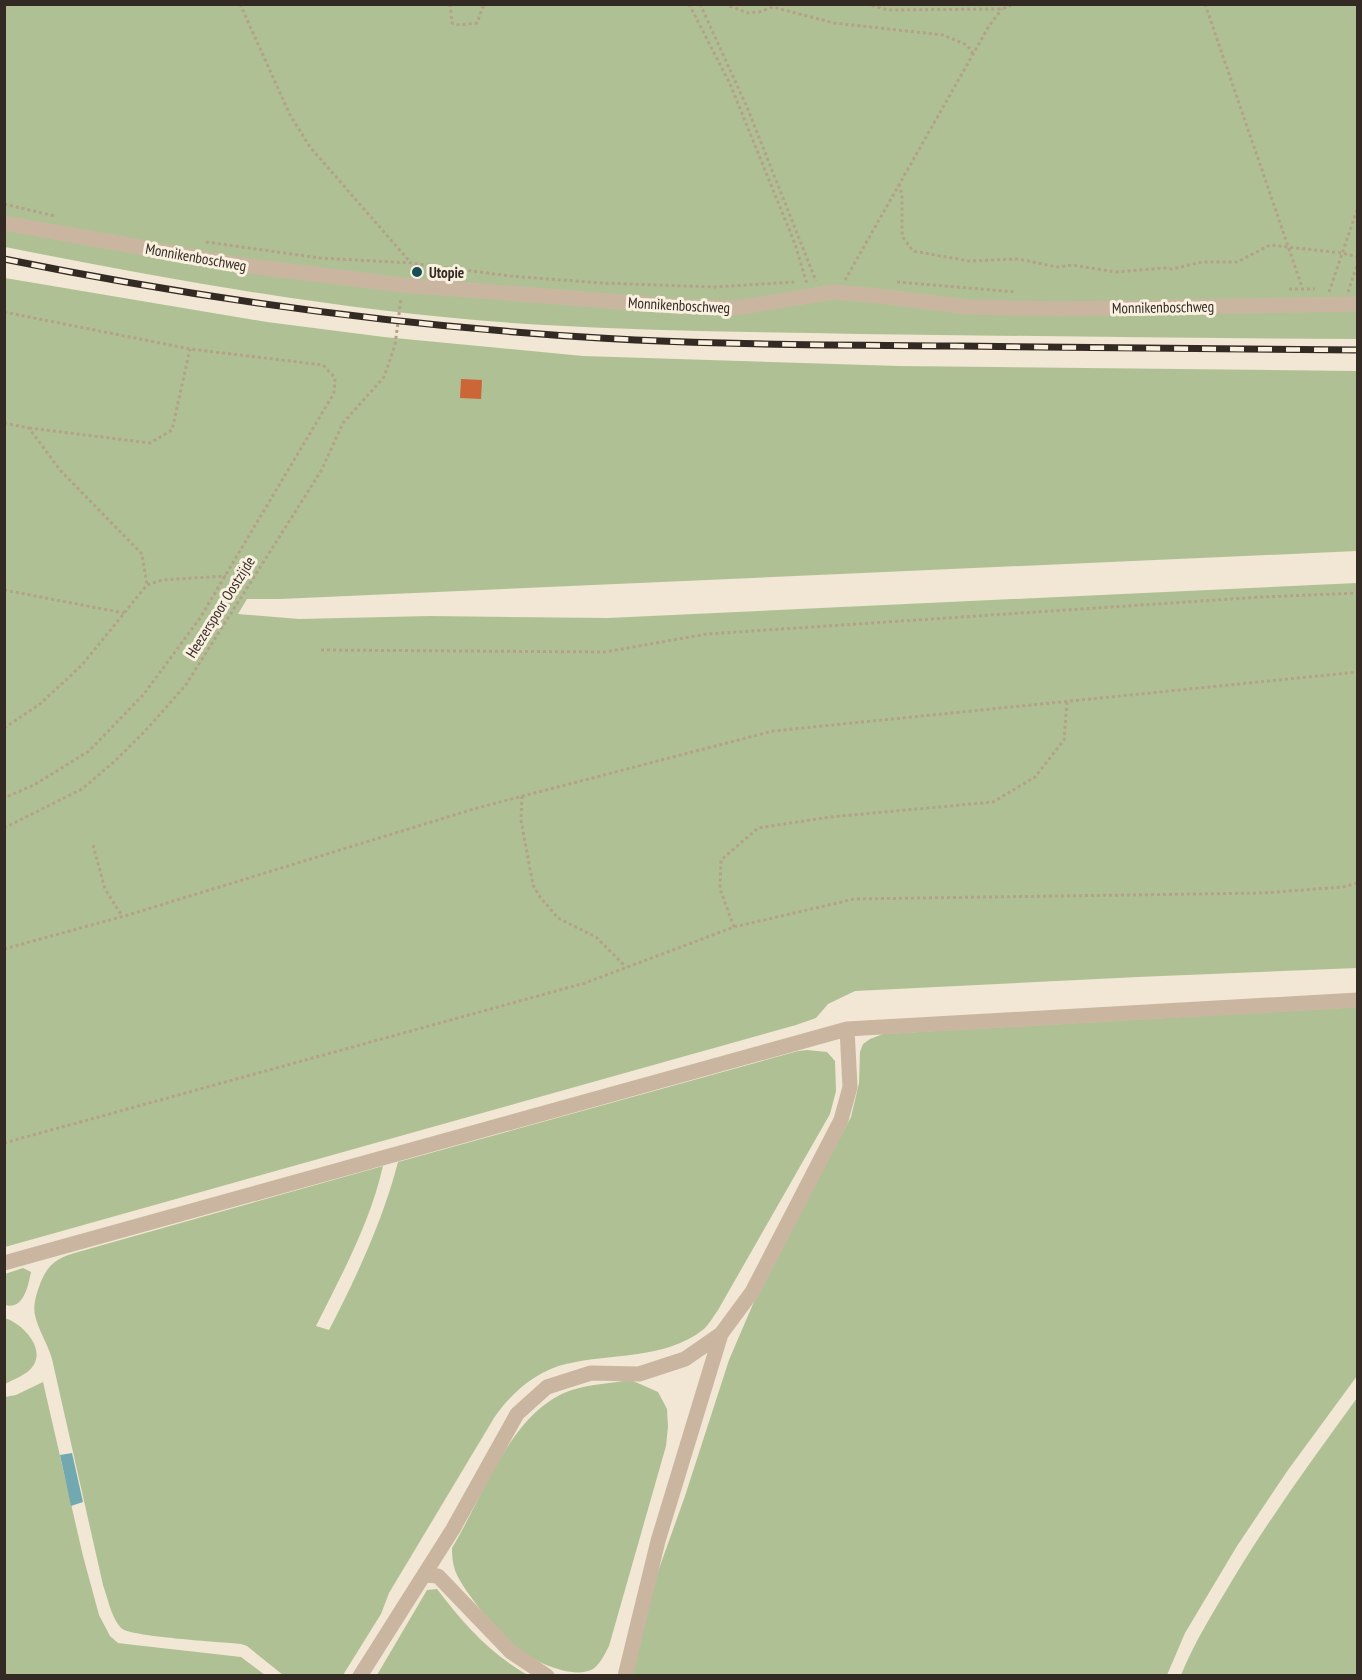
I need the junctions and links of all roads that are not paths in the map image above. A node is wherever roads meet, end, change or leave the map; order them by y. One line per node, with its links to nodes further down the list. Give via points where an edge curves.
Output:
1 (4, 223): 2 (street, Monnikenboschweg, via 241,265 403,285 674,306 736,308 834,292 968,307)
2 (1350, 304)
3 (1358, 1000): 4 (street)
4 (848, 1029): 5 (street); 6 (street, via 850,1087 841,1120 752,1292)
5 (4, 1263)
6 (721, 1334): 7 (street, via 685,1359 639,1374 591,1373 548,1388 517,1414); 10 (street, via 658,1541)
7 (424, 1575): 8 (street); 9 (street, via 438,1576 511,1652)
8 (360, 1676)
9 (547, 1676)
10 (625, 1676)

